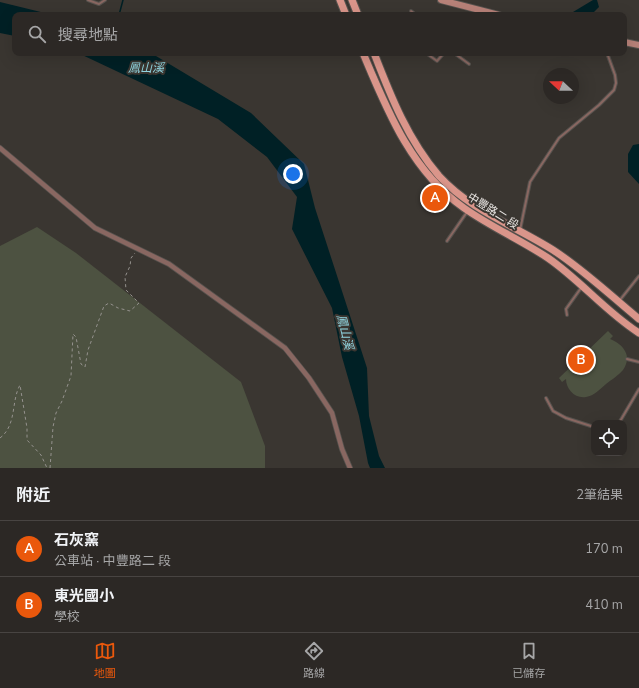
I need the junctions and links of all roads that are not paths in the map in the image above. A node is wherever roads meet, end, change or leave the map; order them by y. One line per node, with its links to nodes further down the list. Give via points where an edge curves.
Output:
1 (88, 0): 2 (lane, via 99,4)
2 (105, 0)
3 (340, 0): 7 (main road)
4 (352, 0): 8 (main road)
5 (441, 0): 6 (main road)
6 (464, 3): 9 (main road)
7 (345, 12)
8 (357, 12)
9 (482, 12)
10 (627, 43): 11 (main road)
11 (639, 45)
12 (364, 56): 21 (main road, 中豐路二 段, via 389,114 411,153)
13 (375, 56): 20 (main road, 中豐路二 段, via 397,110 417,148)
14 (430, 56): 15 (lane, via 437,61)
15 (441, 56)
16 (458, 56): 18 (lane)
17 (608, 56): 23 (lane, via 615,75 614,90 559,138 530,182)
18 (469, 64)
19 (0, 148): 38 (street, via 95,228 168,264 285,348 332,413)
20 (446, 182): 21 (main road); 23 (main road, 中豐路二 段, via 490,216)
21 (441, 188): 22 (main road, 中豐路二 段)
22 (468, 210): 24 (main road, 中豐路二 段); 25 (lane)
23 (521, 232): 24 (main road); 28 (main road, 中豐路二 段, via 554,251)
24 (518, 240): 27 (main road, 中豐路二 段, via 549,258)
25 (447, 241)
26 (639, 276): 28 (lane)
27 (582, 287): 29 (lane, via 566,309); 31 (main road, 中豐路二 段)
28 (617, 302): 30 (main road, 中豐路二 段)
29 (567, 315)
30 (639, 319)
31 (639, 334)
32 (627, 359): 33 (lane)
33 (639, 362)
34 (639, 389): 36 (lane)
35 (546, 398): 37 (lane, via 553,411 566,418)
36 (621, 420)
37 (591, 425)
38 (350, 468)

